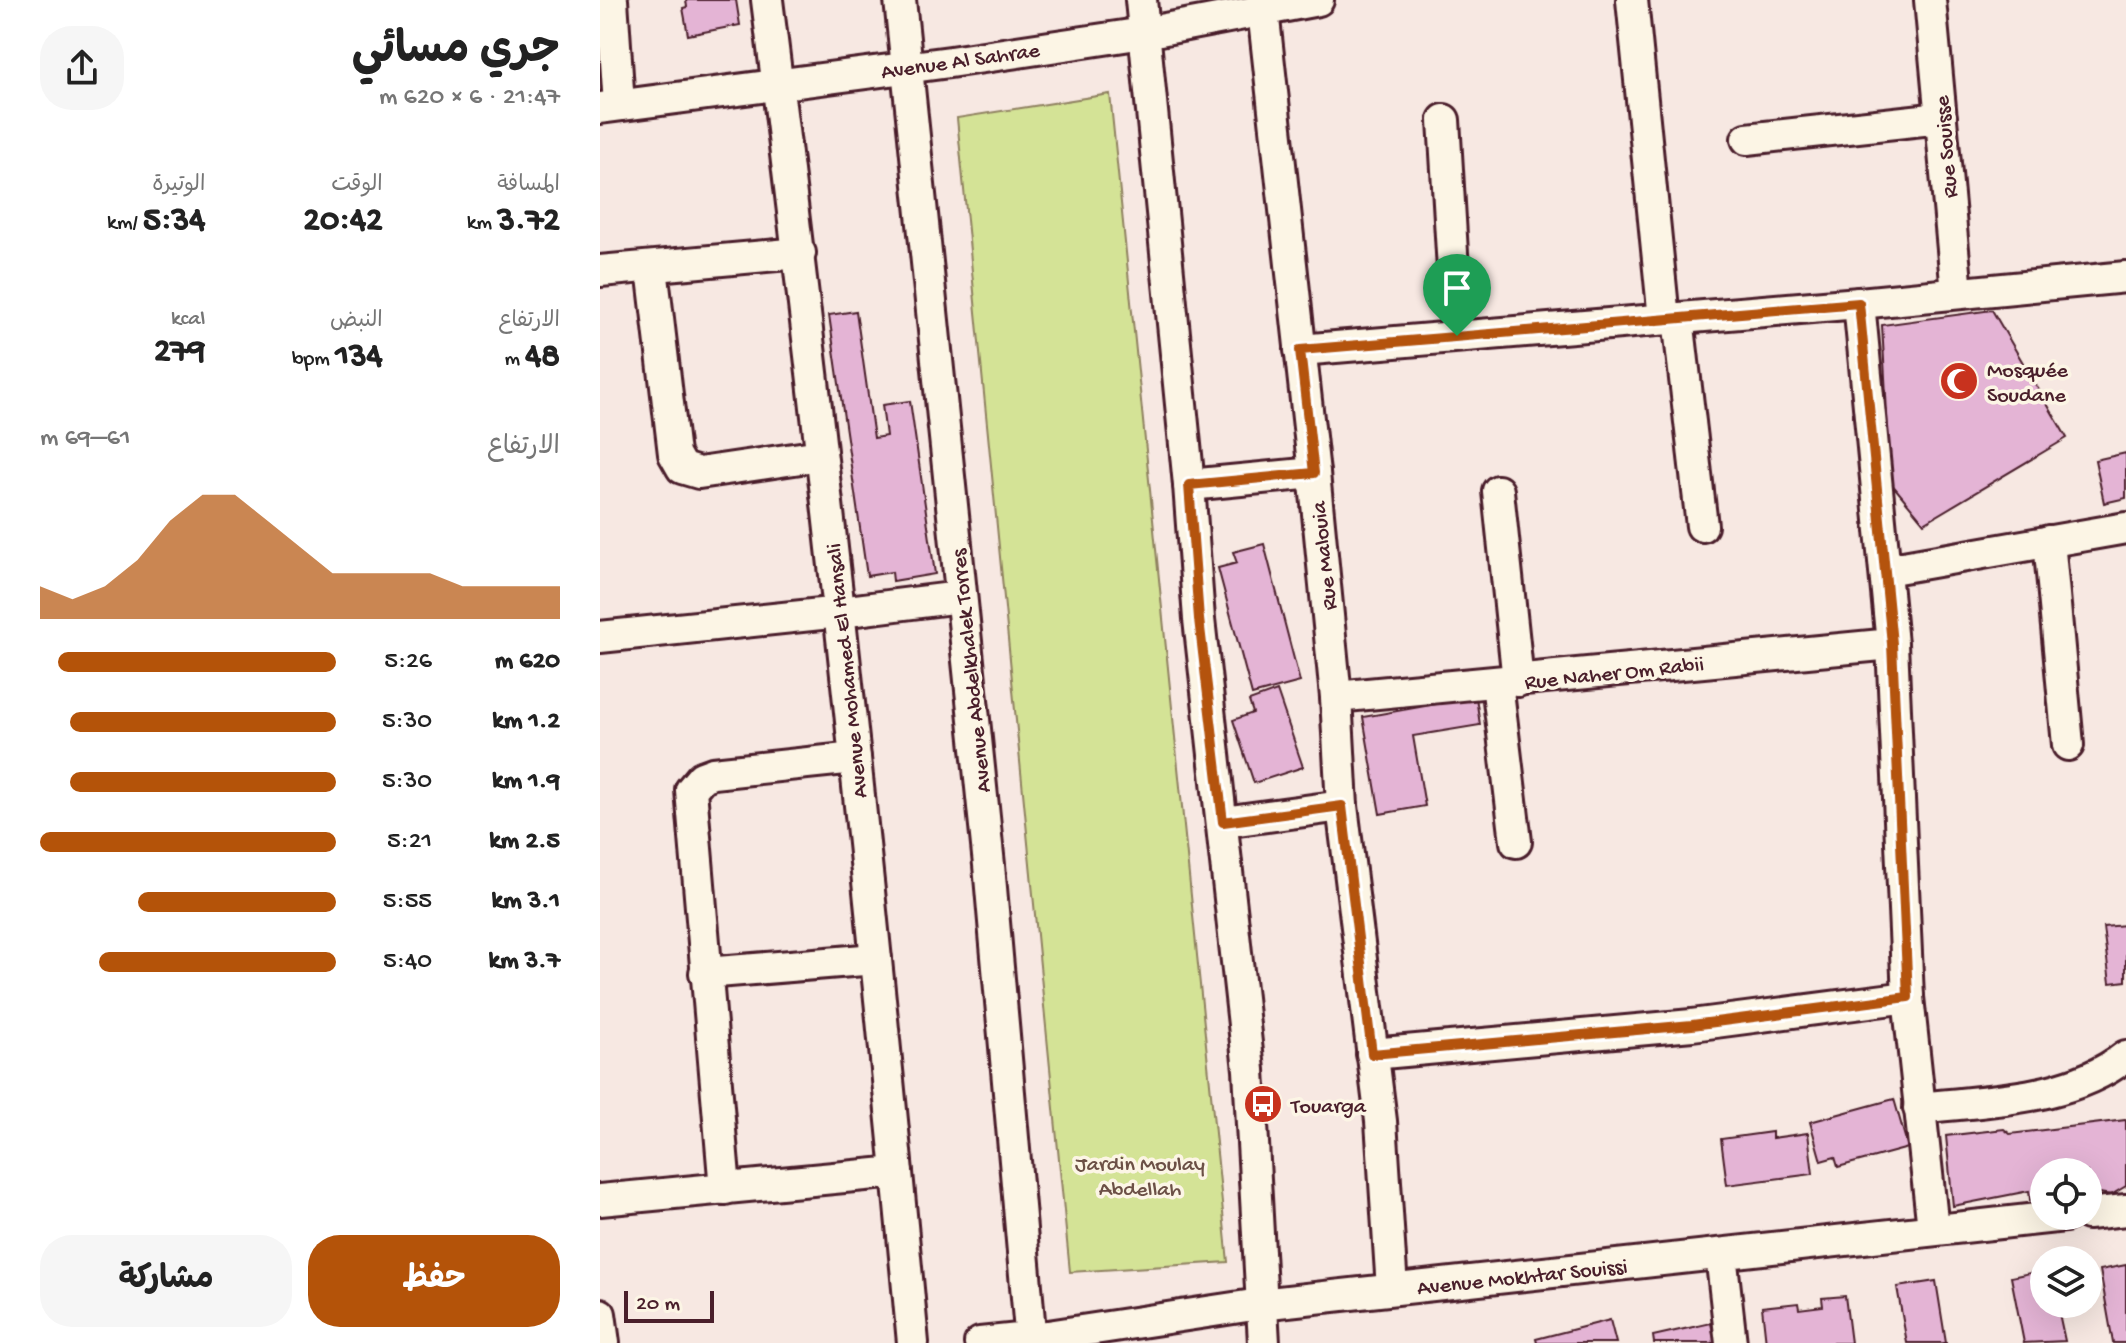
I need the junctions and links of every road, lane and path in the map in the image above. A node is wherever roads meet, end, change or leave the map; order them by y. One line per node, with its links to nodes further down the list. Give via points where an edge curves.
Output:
1 (612, 0): 12 (street)
2 (767, 0): 11 (street, Avenue Mohamed El Hansali)
3 (900, 0): 10 (street, Avenue Abdelkhalek Torres)
4 (1141, 0): 9 (street)
5 (1318, 0): 8 (street, Avenue Al Sahrae)
6 (1632, 0): 22 (street)
7 (1930, 0): 13 (street, Rue Souisse)
8 (1263, 10): 9 (street, Avenue Al Sahrae); 24 (street, Rue Malouia)
9 (1144, 33): 10 (street, Avenue Al Sahrae); 27 (street)
10 (906, 67): 11 (street, Avenue Al Sahrae); 33 (street, Avenue Abdelkhalek Torres)
11 (778, 83): 12 (street, Avenue Al Sahrae); 16 (street, Avenue Mohamed El Hansali)
12 (609, 106)
13 (1941, 118): 15 (street); 20 (street, Rue Souisse)
14 (1444, 120): 23 (street)
15 (1747, 139)
16 (800, 253): 17 (street); 25 (street, Avenue Mohamed El Hansali)
17 (652, 268): 18 (street); 25 (street, via 674,454 682,468 699,473)
18 (600, 271)
19 (2126, 277): 20 (street)
20 (1957, 293): 21 (street)
21 (1859, 303): 22 (street); 32 (street)
22 (1671, 318): 23 (street); 29 (street)
23 (1457, 336): 24 (street)
24 (1300, 350): 26 (street, Rue Malouia)
25 (821, 455): 34 (street, Avenue Mohamed El Hansali)
26 (1314, 473): 27 (street); 38 (street, Rue Malouia)
27 (1189, 485): 42 (street)
28 (1498, 491): 37 (street)
29 (1702, 526)
30 (2126, 528): 31 (street)
31 (2049, 541): 32 (street); 39 (street)
32 (1886, 570): 36 (street)
33 (960, 597): 34 (street); 61 (street, Avenue Abdelkhalek Torres)
34 (840, 612): 35 (street); 40 (street, Avenue Mohamed El Hansali)
35 (600, 637)
36 (1892, 644): 37 (street, Rue Naher Om Rabii); 46 (street)
37 (1508, 682): 38 (street, Rue Naher Om Rabii); 43 (street)
38 (1336, 697): 41 (street, Rue Malouia)
39 (2068, 745)
40 (855, 758): 44 (street, Avenue Mohamed El Hansali); 45 (street, via 713,773 695,783 690,799)
41 (1342, 806): 42 (street); 47 (street, Rue Malouia)
42 (1223, 822): 59 (street, via 1249,1070)
43 (1516, 842)
44 (876, 959): 45 (street); 50 (street, Avenue Mohamed El Hansali)
45 (705, 973): 51 (street)
46 (1908, 997): 47 (street, via 1692,1025); 49 (street)
47 (1372, 1054): 58 (street, Rue Malouia)
48 (2126, 1056): 49 (street, via 2083,1081 2035,1095)
49 (1919, 1108): 56 (street)
50 (897, 1172): 51 (street); 63 (street, Avenue Mohamed El Hansali)
51 (725, 1189): 52 (street)
52 (600, 1200)
53 (2126, 1210): 54 (street)
54 (2102, 1213)
55 (2030, 1219): 56 (street, Avenue Mokhtar Souissi)
56 (1933, 1229): 57 (street, Avenue Mokhtar Souissi)
57 (1721, 1254): 58 (street, Avenue Mokhtar Souissi); 66 (street)
58 (1392, 1289): 59 (street, Avenue Mokhtar Souissi)
59 (1260, 1304): 61 (street, Avenue Mokhtar Souissi); 65 (street)
60 (600, 1314): 62 (street)
61 (1031, 1340): 64 (street, Avenue Mokhtar Souissi)
62 (604, 1343)
63 (913, 1343)
64 (980, 1343)
65 (1264, 1343)
66 (1731, 1343)

